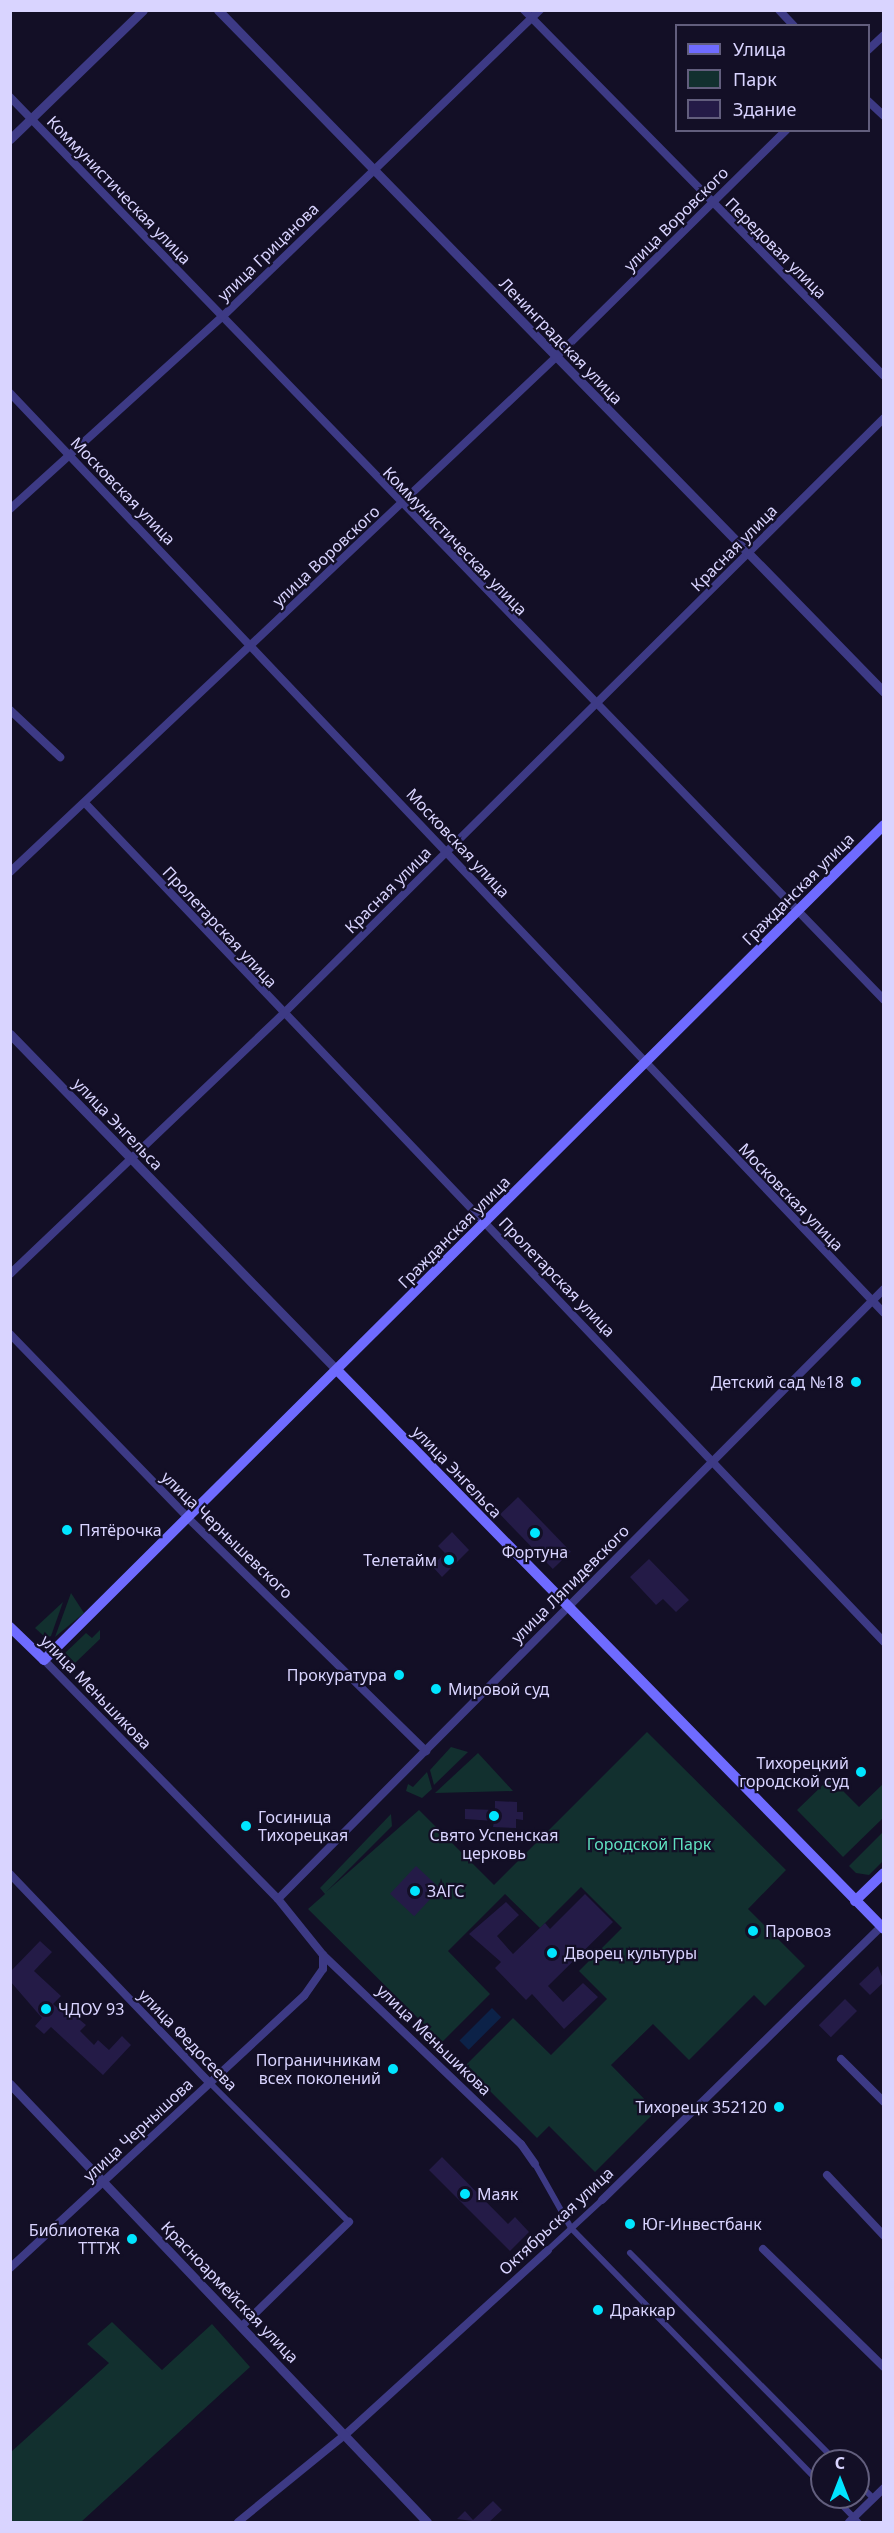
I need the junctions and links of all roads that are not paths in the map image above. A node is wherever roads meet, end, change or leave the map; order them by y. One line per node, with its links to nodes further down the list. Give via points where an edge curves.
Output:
1 (143, 10): 13 (street)
2 (218, 10): 16 (street, Ленинградская улица)
3 (524, 10): 6 (street, Передовая улица)
4 (540, 10): 6 (street, улица Грицанова)
5 (779, 10): 7 (street)
6 (531, 19): 16 (street, улица Грицанова); 17 (street, Передовая улица)
7 (792, 24)
8 (884, 35): 9 (street)
9 (870, 48)
10 (10, 97): 13 (street, Коммунистическая улица)
11 (870, 103): 12 (street)
12 (884, 116)
13 (31, 118): 15 (street); 18 (street, Коммунистическая улица)
14 (784, 132): 17 (street, улица Воровского)
15 (10, 139)
16 (373, 169): 18 (street, улица Грицанова); 19 (street, Ленинградская улица)
17 (712, 202): 19 (street, улица Воровского); 20 (street, Передовая улица)
18 (223, 316): 23 (street, улица Грицанова); 24 (street, Коммунистическая улица)
19 (555, 358): 24 (street, улица Воровского); 26 (street, Ленинградская улица)
20 (884, 376)
21 (10, 393): 23 (street, Московская улица)
22 (884, 418): 26 (street, Красная улица)
23 (70, 453): 25 (street, улица Грицанова); 27 (street, Московская улица)
24 (401, 505): 27 (street, улица Воровского); 29 (street, Коммунистическая улица)
25 (10, 508)
26 (748, 554): 28 (street, Ленинградская улица); 29 (street, Красная улица)
27 (252, 645): 32 (street, улица Воровского); 34 (street, Московская улица)
28 (884, 692)
29 (595, 702): 34 (street, Красная улица); 36 (street, Коммунистическая улица)
30 (10, 710): 31 (street)
31 (60, 757)
32 (85, 803): 35 (street, улица Воровского); 38 (street, Пролетарская улица)
33 (884, 825): 36 (main road, Гражданская улица)
34 (447, 850): 38 (street, Красная улица); 40 (street, Московская улица)
35 (10, 872)
36 (798, 912): 37 (street, Коммунистическая улица); 40 (main road, Гражданская улица)
37 (884, 1000)
38 (284, 1014): 41 (street, Красная улица); 42 (street, Пролетарская улица)
39 (10, 1034): 41 (street, улица Энгельса)
40 (645, 1063): 42 (main road, Гражданская улица); 45 (street, Московская улица)
41 (129, 1158): 43 (street, Красная улица); 48 (street, улица Энгельса)
42 (486, 1222): 48 (main road, Гражданская улица); 49 (street, Пролетарская улица)
43 (10, 1274)
44 (884, 1289): 45 (street, улица Ляпидевского)
45 (871, 1300): 46 (street, Московская улица); 49 (street, улица Ляпидевского)
46 (884, 1314)
47 (10, 1334): 50 (street, улица Чернышевского)
48 (337, 1370): 50 (main road, Гражданская улица); 51 (main road, улица Энгельса)
49 (712, 1461): 51 (street, улица Ляпидевского); 53 (street, Пролетарская улица)
50 (189, 1519): 54 (main road, Гражданская улица); 55 (street, улица Чернышевского)
51 (566, 1606): 55 (street, улица Ляпидевского); 59 (main road, улица Энгельса)
52 (10, 1627): 54 (main road, улица Меньшикова)
53 (884, 1642)
54 (44, 1660): 58 (street, улица Меньшикова)
55 (426, 1751): 58 (street, улица Ляпидевского)
56 (884, 1873): 59 (main road)
57 (10, 1874): 63 (street, улица Федосеева)
58 (278, 1899): 61 (street, улица Меньшикова)
59 (855, 1901): 60 (main road, улица Энгельса)
60 (882, 1928): 69 (street, Октябрьская улица)
61 (323, 1955): 63 (street, улица Чернышова, via 323,1969 304,1996); 66 (street, улица Меньшикова, via 521,2144)
62 (841, 2059): 65 (street)
63 (210, 2082): 68 (street, улица Чернышова); 70 (street, улица Федосеева)
64 (10, 2084): 68 (street, Красноармейская улица)
65 (884, 2102)
66 (535, 2164): 71 (street, улица Меньшикова)
67 (827, 2175): 72 (street)
68 (103, 2181): 76 (street, улица Чернышова); 77 (street, Красноармейская улица)
69 (602, 2200): 71 (street, Октябрьская улица)
70 (349, 2222): 77 (street)
71 (571, 2228): 74 (street, Октябрьская улица); 81 (street, улица Меньшикова)
72 (884, 2236)
73 (763, 2249): 78 (street)
74 (548, 2250): 79 (street, Октябрьская улица)
75 (630, 2253): 80 (street)
76 (10, 2268)
77 (243, 2325): 79 (street, Красноармейская улица)
78 (884, 2367)
79 (346, 2434): 87 (street, Октябрьская улица); 88 (street, Красноармейская улица)
80 (824, 2449)
81 (810, 2473)
82 (884, 2488): 84 (street)
83 (870, 2495): 84 (street)
84 (873, 2498): 86 (street)
85 (844, 2509): 86 (street)
86 (854, 2521)
87 (238, 2523)
88 (427, 2523)

